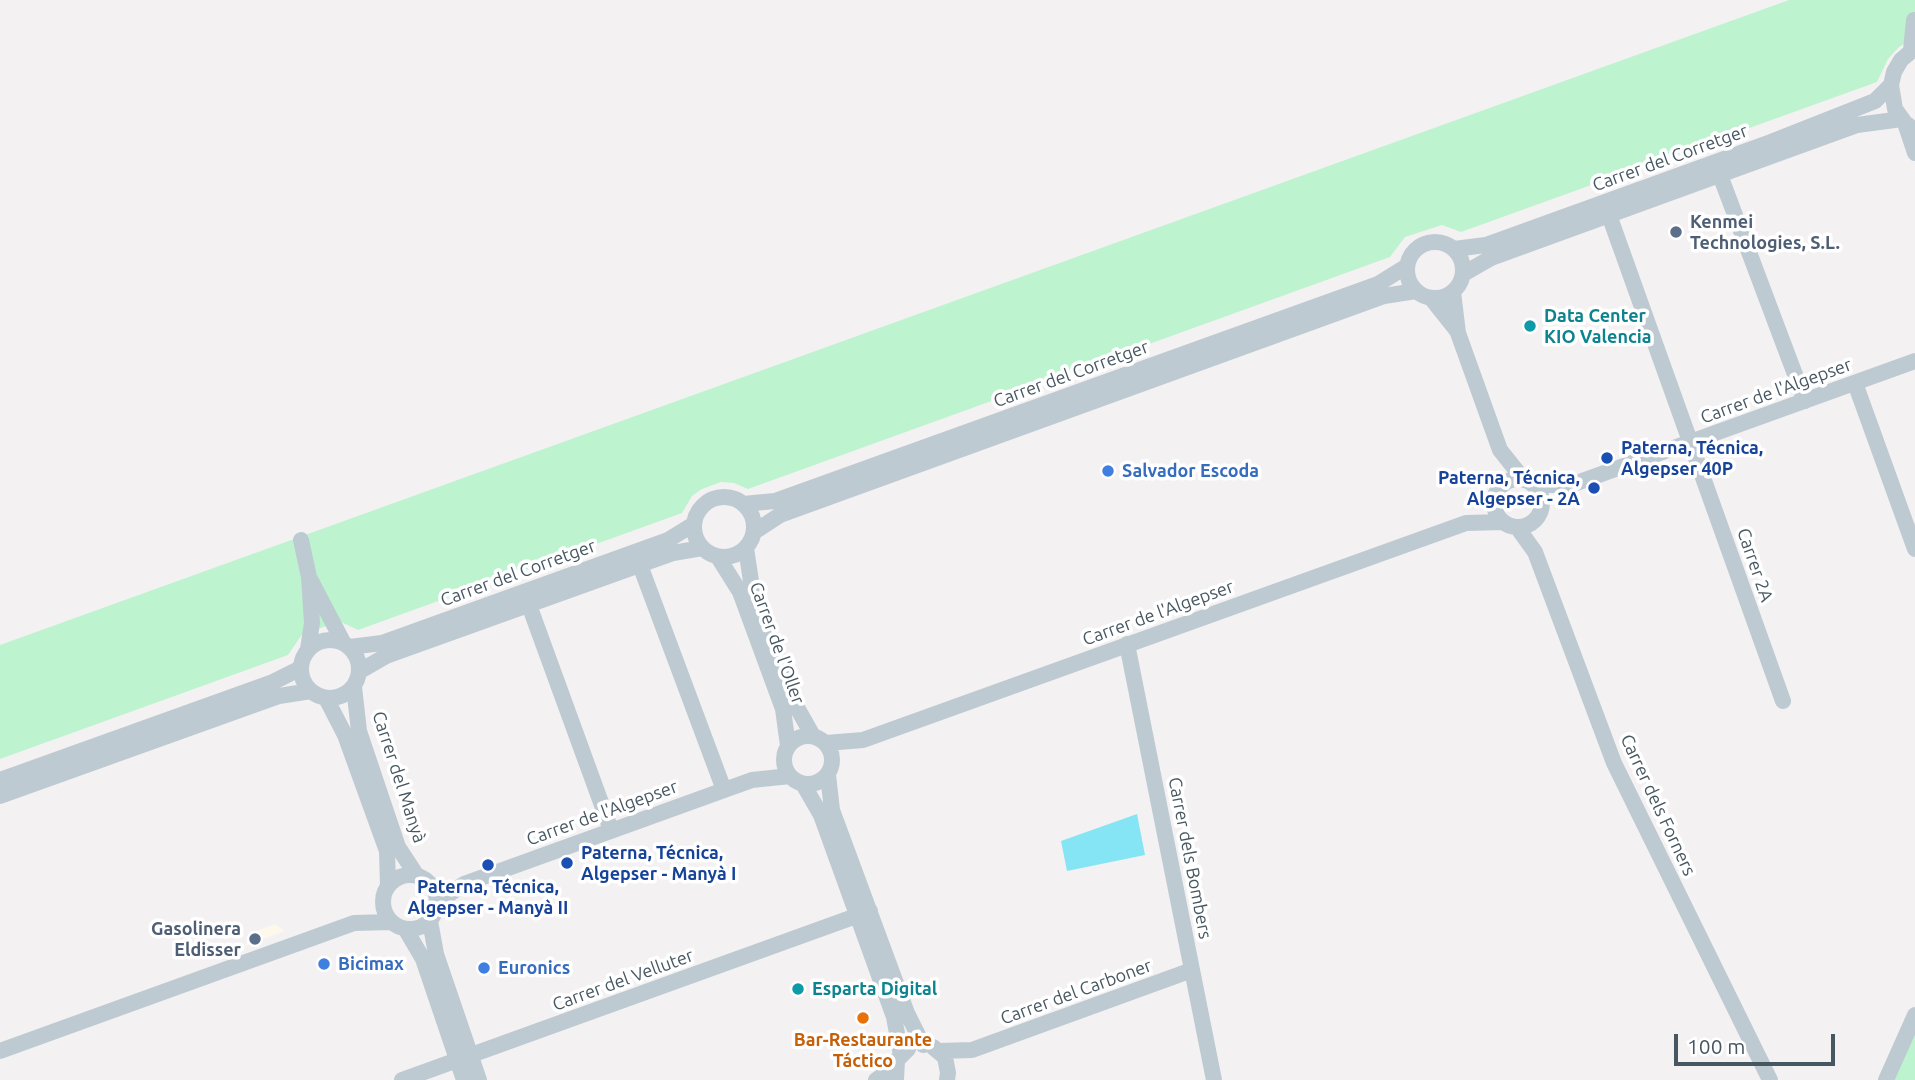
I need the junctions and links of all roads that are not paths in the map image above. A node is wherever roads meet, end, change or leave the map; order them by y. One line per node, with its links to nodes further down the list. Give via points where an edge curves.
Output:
1 (1915, 21): 2 (street)
2 (1913, 49): 3 (street, via 1901,60)
3 (1891, 85): 4 (street, via 1895,109); 8 (street, Carrer del Corretger, via 1875,102 1772,142 1486,245)
4 (1907, 124): 5 (street); 6 (street, Carrer del Corretger, via 1857,125)
5 (1915, 153)
6 (1720, 175): 7 (street, Carrer del Corretger); 17 (street)
7 (1609, 215): 10 (street, Carrer del Corretger, via 1490,258); 18 (street, Carrer 2A)
8 (1454, 249): 9 (street, via 1431,242 1415,250); 10 (street, via 1462,260)
9 (1407, 266): 11 (street); 23 (street, Carrer del Corretger, via 1378,284 775,501)
10 (1463, 274): 12 (street)
11 (1416, 291): 13 (street); 28 (street, Carrer del Corretger, via 1384,296 780,514)
12 (1453, 292): 13 (street); 14 (street)
13 (1431, 298): 14 (street)
14 (1458, 332): 19 (street)
15 (1915, 361): 16 (street, Carrer de l'Algepser)
16 (1855, 383): 17 (street, Carrer de l'Algepser); 32 (street)
17 (1805, 401): 18 (street, Carrer de l'Algepser)
18 (1691, 442): 21 (street, Carrer de l'Algepser); 46 (street, Carrer 2A)
19 (1500, 450): 20 (street); 22 (street)
20 (1528, 482): 21 (street); 22 (street, via 1507,482); 24 (street, via 1541,496)
21 (1571, 485): 24 (street)
22 (1498, 491): 25 (street); 27 (street, via 1497,514)
23 (743, 504): 26 (street, via 728,498 712,500 700,509); 28 (street, via 752,516)
24 (1539, 515): 27 (street, via 1528,526); 33 (street, Carrer dels Forners)
25 (1466, 523): 27 (street); 38 (street, Carrer de l'Algepser)
26 (694, 524): 30 (street); 39 (street, Carrer del Corretger, via 668,540 382,643)
27 (1510, 525): 33 (street, Carrer dels Forners)
28 (754, 532): 31 (street)
29 (301, 540): 36 (street)
30 (702, 548): 34 (street); 35 (street, Carrer del Corretger)
31 (746, 548): 34 (street); 47 (street, Carrer de l'Oller, via 752,588 794,704)
32 (1915, 550)
33 (1535, 552): 74 (street, Carrer dels Forners, via 1614,763)
34 (718, 557): 49 (street, Carrer de l'Oller, via 740,592 783,709)
35 (640, 565): 37 (street, Carrer del Corretger); 54 (street)
36 (309, 576): 39 (street); 40 (street, via 312,624)
37 (529, 605): 42 (street, Carrer del Corretger, via 386,656); 56 (street)
38 (1127, 644): 48 (street, Carrer de l'Algepser); 66 (street, Carrer dels Bombers)
39 (346, 645): 40 (street, via 324,640); 42 (street, via 356,654)
40 (308, 649): 41 (street)
41 (301, 668): 44 (street); 51 (street)
42 (360, 671): 43 (street)
43 (354, 687): 45 (street, via 337,698); 57 (street, Carrer del Manyà, via 359,731 398,847)
44 (311, 691): 45 (street); 55 (street, via 279,696)
45 (326, 698): 59 (street, Carrer del Manyà, via 345,735 387,851)
46 (1783, 701)
47 (820, 740): 48 (street); 49 (street, via 799,737); 50 (street, via 832,755)
48 (863, 740): 50 (street)
49 (786, 752): 52 (street); 53 (street, via 784,764)
50 (830, 768): 53 (street, via 816,783); 61 (street, via 832,810)
51 (0, 780)
52 (752, 780): 53 (street); 54 (street, Carrer de l'Algepser)
53 (796, 780): 61 (street, via 821,815)
54 (724, 790): 56 (street, Carrer de l'Algepser)
55 (0, 796)
56 (611, 830): 58 (street, Carrer de l'Algepser)
57 (423, 880): 58 (street); 59 (street, via 401,877); 60 (street)
58 (464, 884): 60 (street)
59 (386, 892): 63 (street, via 386,915); 64 (street)
60 (438, 903): 62 (street)
61 (864, 913): 68 (street); 72 (street, Carrer del Velluter); 73 (street, via 894,1017)
62 (430, 921): 65 (street); 72 (street)
63 (391, 922): 64 (street); 65 (street)
64 (354, 923): 70 (street)
65 (406, 930): 72 (street, via 423,959)
66 (1192, 970): 69 (street, Carrer del Carboner); 81 (street, Carrer dels Bombers)
67 (1915, 1015): 76 (street)
68 (923, 1045): 71 (street); 73 (street, via 907,1049)
69 (972, 1050): 71 (street, Carrer del Carboner); 75 (street, Carrer del Carboner)
70 (0, 1051)
71 (939, 1051): 75 (street, via 945,1057)
72 (464, 1058): 77 (street, Carrer del Velluter); 78 (street); 79 (street)
73 (898, 1067): 80 (street)
74 (1767, 1073): 82 (street, Carrer dels Forners)
75 (948, 1076)
76 (1885, 1077)
77 (402, 1080)
78 (464, 1080)
79 (480, 1080)
80 (876, 1080)
81 (1214, 1080)
82 (1777, 1080)

